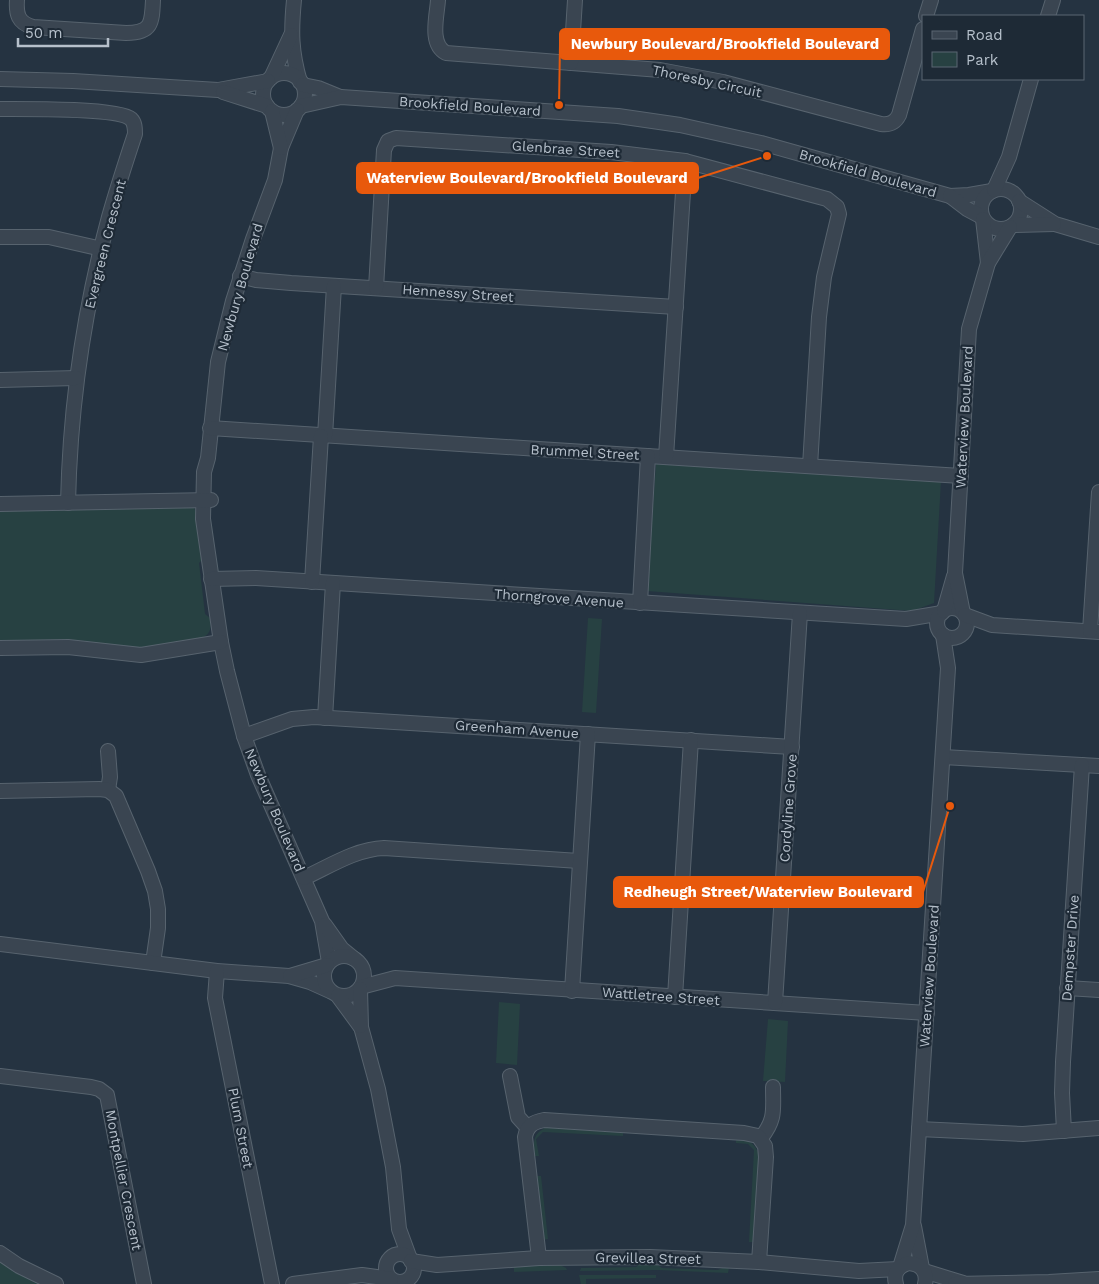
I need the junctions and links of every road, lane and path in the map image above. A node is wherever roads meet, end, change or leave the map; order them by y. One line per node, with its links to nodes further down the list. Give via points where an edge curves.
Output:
1 (17, 0): 2 (street, via 18,17 26,25 126,33 138,33 148,27)
2 (153, 0)
3 (294, 0): 11 (street)
4 (438, 0): 12 (street, Thoresby Circuit, via 435,39 446,53)
5 (575, 0): 12 (street)
6 (929, 0): 8 (street)
7 (1053, 0): 9 (street)
8 (926, 15)
9 (1048, 15)
10 (922, 33): 12 (street, Thoresby Circuit, via 899,115 887,124 723,82 660,70)
11 (291, 35): 14 (street); 16 (street, via 294,61)
12 (571, 62)
13 (0, 79): 17 (street)
14 (269, 80): 16 (street, via 283,73 296,77); 17 (street); 20 (street, via 263,94)
15 (1031, 80): 23 (street)
16 (302, 83): 18 (street, Brookfield Boulevard); 19 (street, via 304,100)
17 (218, 90): 20 (street)
18 (341, 97): 19 (street, Brookfield Boulevard); 26 (street, Brookfield Boulevard, via 618,116 680,125 762,143)
19 (299, 108): 20 (street, via 285,115); 22 (street, Newbury Boulevard)
20 (270, 109): 22 (street, Newbury Boulevard)
21 (0, 110): 33 (street, Evergreen Crescent, via 116,114 126,116 134,123 135,134)
22 (281, 148): 35 (street, Newbury Boulevard, via 275,180)
23 (1009, 157): 25 (street); 27 (street, via 1011,179)
24 (685, 161): 37 (street, Glenbrae Street, via 610,152 396,138 388,141 384,150); 38 (street); 45 (street, Glenbrae Street, via 827,199 839,210 819,317)
25 (993, 191): 26 (street, Brookfield Boulevard); 27 (street, via 1007,190); 28 (street, via 983,200)
26 (950, 196): 28 (street, Brookfield Boulevard)
27 (1018, 200): 29 (street); 30 (street, via 1020,214)
28 (982, 218): 30 (street, via 992,228); 34 (street, Waterview Boulevard)
29 (1055, 224): 30 (street); 32 (street)
30 (1012, 226): 34 (street, Waterview Boulevard)
31 (0, 236): 33 (street, via 49,237)
32 (1099, 237)
33 (102, 249): 39 (street, Evergreen Crescent)
34 (988, 263): 46 (street, Waterview Boulevard, via 969,328)
35 (240, 276): 36 (street, Hennessy Street); 41 (street, Newbury Boulevard, via 218,362)
36 (334, 286): 37 (street, Hennessy Street); 42 (street)
37 (376, 288): 38 (street, Hennessy Street)
38 (676, 307): 44 (street)
39 (76, 378): 40 (street); 49 (street, Evergreen Crescent)
40 (0, 380)
41 (210, 428): 42 (street, Brummel Street); 48 (street, Newbury Boulevard, via 208,458 212,472)
42 (323, 436): 43 (street, Brummel Street); 53 (street)
43 (648, 456): 44 (street, Brummel Street); 55 (street)
44 (666, 457): 45 (street, Brummel Street)
45 (810, 466): 46 (street, Brummel Street)
46 (960, 476): 51 (street, Waterview Boulevard)
47 (1099, 492): 61 (street)
48 (207, 500): 49 (street); 52 (street, Newbury Boulevard)
49 (68, 503): 50 (street)
50 (0, 504)
51 (955, 573): 57 (street, Waterview Boulevard); 58 (street, Waterview Boulevard)
52 (211, 579): 53 (street, Thorngrove Avenue); 64 (street, Newbury Boulevard)
53 (312, 582): 54 (street, Thorngrove Avenue)
54 (333, 583): 55 (street, Thorngrove Avenue); 67 (street)
55 (640, 603): 56 (street, Thorngrove Avenue)
56 (800, 612): 59 (street, Thorngrove Avenue); 71 (street, Cordyline Grove)
57 (943, 612): 58 (street, via 952,608); 59 (street, Thorngrove Avenue); 62 (street, via 937,620)
58 (964, 614): 60 (street); 63 (street, via 967,623)
59 (906, 619): 62 (street, Thorngrove Avenue)
60 (992, 625): 61 (street); 63 (street)
61 (1095, 631)
62 (942, 634): 63 (street, via 952,638); 66 (street, Waterview Boulevard)
63 (962, 635): 66 (street, Waterview Boulevard)
64 (221, 642): 65 (street, via 141,655 68,647); 69 (street, Newbury Boulevard)
65 (0, 648)
66 (948, 668): 73 (street, Waterview Boulevard)
67 (325, 718): 68 (street, Greenham Avenue); 69 (street, Greenham Avenue, via 297,718)
68 (588, 734): 70 (street, Greenham Avenue); 78 (street)
69 (244, 736): 79 (street, Newbury Boulevard, via 269,803)
70 (691, 740): 71 (street, Greenham Avenue); 93 (street)
71 (792, 747): 94 (street, Cordyline Grove)
72 (108, 751): 76 (street)
73 (943, 757): 74 (street); 95 (street, Waterview Boulevard)
74 (1082, 765): 75 (street); 89 (street, Dempster Drive)
75 (1099, 766)
76 (108, 790): 77 (street); 83 (street, via 119,801 155,891 158,928)
77 (0, 791)
78 (579, 861): 79 (street, via 372,848); 91 (street)
79 (304, 878): 80 (street, Newbury Boulevard)
80 (322, 921): 82 (street, Newbury Boulevard, via 342,949); 84 (street, Newbury Boulevard)
81 (0, 944): 83 (street)
82 (357, 962): 84 (street, via 340,956); 87 (street, Wattletree Street); 88 (street, via 364,977)
83 (153, 963): 85 (street)
84 (328, 964): 86 (street); 92 (street, via 324,979)
85 (217, 971): 86 (street); 124 (street, Plum Street, via 215,998)
86 (289, 976): 92 (street)
87 (394, 978): 88 (street, Wattletree Street); 91 (street, Wattletree Street)
88 (360, 988): 92 (street, via 350,995); 96 (street)
89 (1067, 988): 90 (street); 103 (street, Dempster Drive, via 1062,1093)
90 (1099, 990)
91 (572, 991): 93 (street, Wattletree Street)
92 (334, 993): 96 (street)
93 (675, 997): 94 (street, Wattletree Street)
94 (776, 1003): 95 (street, Wattletree Street)
95 (927, 1013): 102 (street, Waterview Boulevard)
96 (361, 1027): 106 (street, via 378,1089 393,1167)
97 (0, 1076): 123 (street, Montpellier Crescent, via 91,1087 107,1095)
98 (510, 1076): 100 (street, via 518,1117)
99 (773, 1087): 104 (street, via 773,1118)
100 (528, 1128): 104 (street, via 538,1121 553,1120 744,1133); 108 (street, via 525,1137)
101 (1099, 1128): 103 (street)
102 (919, 1129): 103 (street, via 1023,1134); 105 (street, Waterview Boulevard)
103 (1064, 1131)
104 (761, 1138): 111 (street, via 766,1157)
105 (913, 1225): 113 (street, Waterview Boulevard); 115 (street, Waterview Boulevard)
106 (399, 1229): 109 (street); 110 (street, via 396,1246)
107 (0, 1253): 122 (street, via 18,1266)
108 (539, 1258): 111 (street, Grevillea Street, via 650,1257); 112 (street, Grevillea Street)
109 (410, 1260): 110 (street, via 402,1254); 112 (street, Grevillea Street); 117 (street, via 414,1268)
110 (388, 1262): 116 (street); 119 (street, via 386,1273)
111 (759, 1262): 114 (street, Grevillea Street)
112 (437, 1265): 117 (street, Grevillea Street)
113 (899, 1268): 114 (street, Grevillea Street); 115 (street, Grevillea Street, via 914,1263); 127 (street, Waterview Boulevard)
114 (859, 1271): 126 (street, Grevillea Street)
115 (923, 1274): 120 (street)
116 (362, 1275): 119 (street); 125 (street)
117 (410, 1279): 119 (street)
118 (1099, 1279): 121 (street)
119 (393, 1281)
120 (959, 1283): 121 (street)
121 (1049, 1283)
122 (56, 1284)
123 (144, 1284)
124 (272, 1284)
125 (293, 1284)
126 (890, 1284)
127 (896, 1284)

